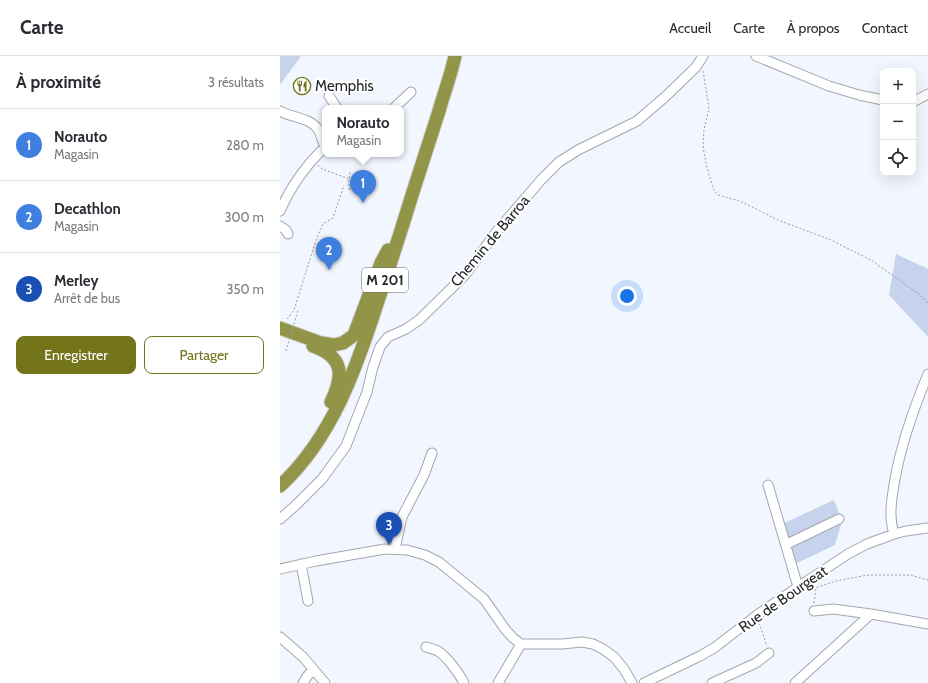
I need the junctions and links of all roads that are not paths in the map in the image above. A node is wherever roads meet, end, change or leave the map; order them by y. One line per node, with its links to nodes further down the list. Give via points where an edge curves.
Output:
1 (448, 56): 18 (highway, M 201)
2 (455, 56): 20 (highway, M 201, via 396,247)
3 (756, 56): 8 (street, via 829,86)
4 (702, 57): 29 (street, Chemin de Barroa, via 696,67 637,121 559,162 497,231 465,275 418,320 388,337 380,347 367,392 346,446 322,479)
5 (411, 92): 11 (street)
6 (928, 94): 9 (street)
7 (329, 96): 10 (street)
8 (880, 99)
9 (916, 100)
10 (335, 105)
11 (397, 105)
12 (280, 111): 13 (street, via 311,123 319,130)
13 (322, 138)
14 (322, 150): 15 (street, via 293,185)
15 (280, 211)
16 (280, 226): 17 (street)
17 (288, 234)
18 (391, 245): 19 (highway, via 354,334 343,343 321,343); 22 (highway, M 201, via 359,347)
19 (281, 330): 22 (highway, via 325,351 338,366 340,376 325,414)
20 (355, 368): 26 (highway, M 201, via 338,408 324,432 305,459); 27 (highway, via 351,385 334,421 311,457)
21 (928, 374): 31 (street, via 907,431 895,474 891,513)
22 (324, 424): 24 (highway, M 201)
23 (432, 453): 33 (street, via 424,475 402,517)
24 (280, 480)
25 (768, 485): 32 (street)
26 (280, 486)
27 (280, 491)
28 (839, 519): 32 (street)
29 (280, 520)
30 (928, 528): 31 (street, Rue de Bourgeat)
31 (894, 534): 36 (street, Rue de Bourgeat, via 854,551)
32 (787, 544): 36 (street)
33 (395, 549): 34 (street); 42 (street, via 425,555 439,562 484,599 504,629)
34 (301, 564): 35 (street); 37 (street)
35 (280, 569)
36 (798, 587): 51 (street, Rue de Bourgeat, via 714,648)
37 (308, 602)
38 (814, 611): 39 (street, via 833,609)
39 (871, 614): 40 (street); 53 (street)
40 (928, 624)
41 (280, 637): 45 (street)
42 (522, 644): 49 (street); 50 (street, via 592,644 614,657)
43 (426, 647): 48 (street, via 446,657)
44 (769, 653): 52 (street)
45 (313, 669): 46 (street); 47 (street)
46 (303, 683)
47 (325, 683)
48 (464, 683)
49 (498, 683)
50 (632, 683)
51 (644, 683)
52 (712, 683)
53 (795, 683)

